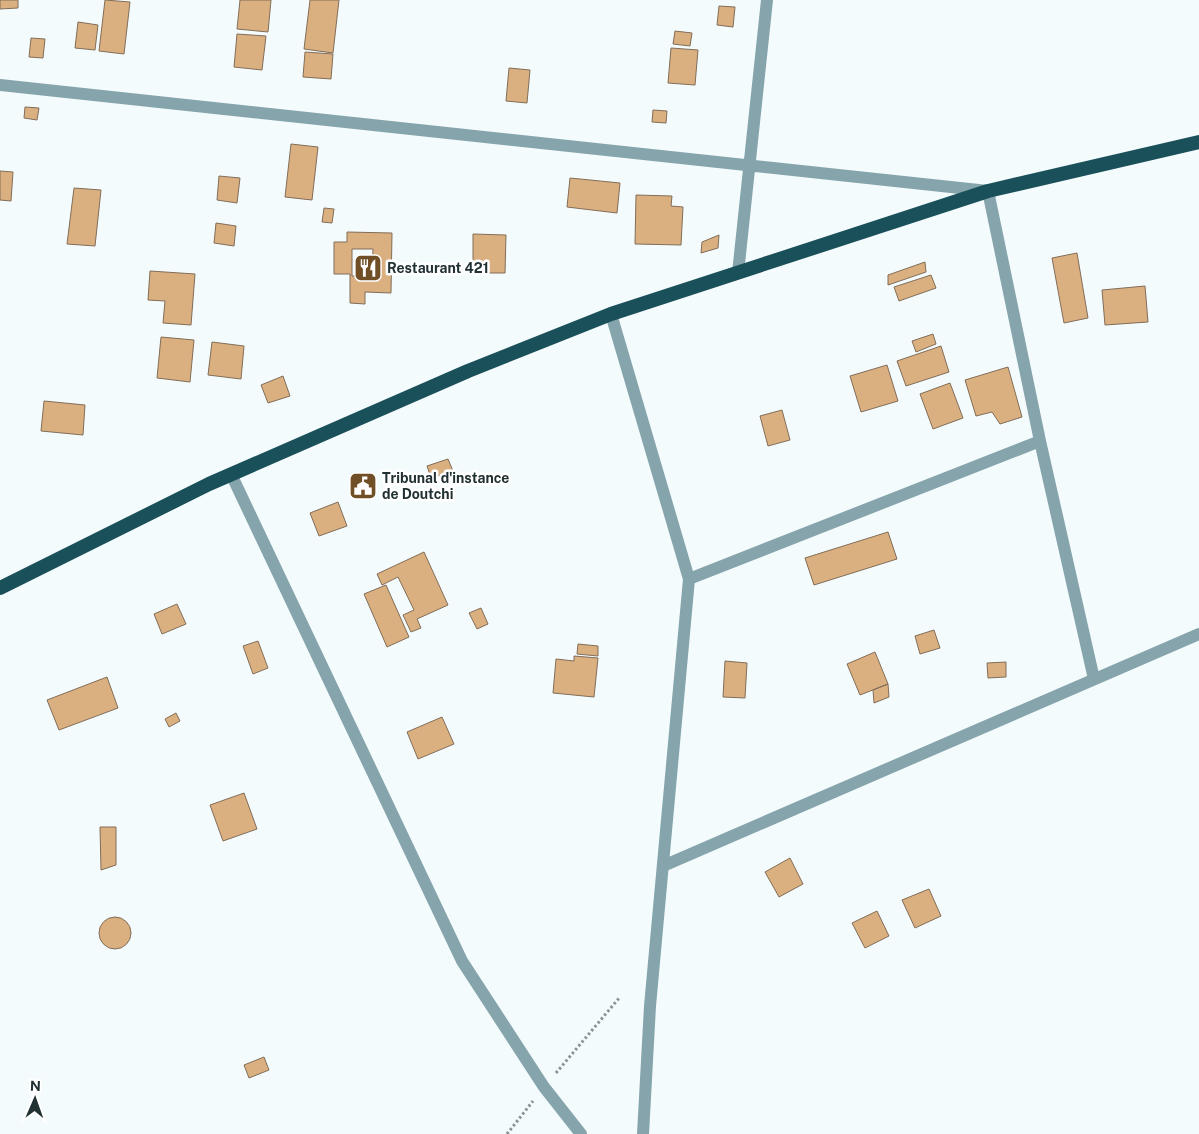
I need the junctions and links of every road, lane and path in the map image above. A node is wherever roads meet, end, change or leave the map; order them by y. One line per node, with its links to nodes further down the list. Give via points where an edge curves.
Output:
1 (767, 0): 4 (street)
2 (0, 86): 4 (street)
3 (1199, 142): 5 (highway)
4 (749, 166): 5 (street); 6 (street)
5 (988, 192): 6 (highway); 8 (street)
6 (738, 273): 7 (highway)
7 (611, 314): 9 (highway, via 468,371); 10 (street)
8 (1040, 441): 10 (street); 13 (street)
9 (231, 474): 11 (highway); 16 (street, via 462,961)
10 (689, 579): 14 (street)
11 (0, 588)
12 (1199, 634): 13 (street)
13 (1094, 680): 14 (street)
14 (663, 866): 19 (street, via 650,1006)
15 (620, 997): 16 (path)
16 (544, 1087): 17 (path); 18 (street)
17 (506, 1134)
18 (581, 1134)
19 (643, 1134)

